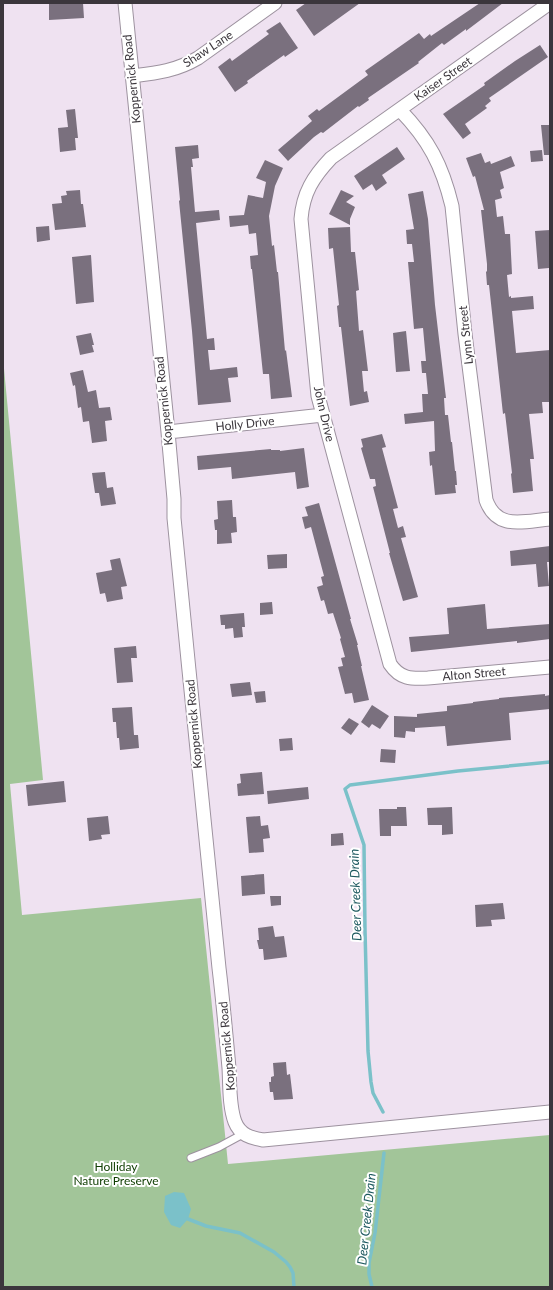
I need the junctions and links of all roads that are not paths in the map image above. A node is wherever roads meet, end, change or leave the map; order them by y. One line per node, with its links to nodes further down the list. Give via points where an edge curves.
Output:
1 (125, 3): 4 (street, Koppernick Road)
2 (275, 3): 4 (street, Shaw Lane, via 187,64 159,73)
3 (548, 8): 5 (street, Kaiser Street)
4 (132, 76): 8 (street, Koppernick Road)
5 (400, 110): 6 (street, Kaiser Street); 9 (street, Lynn Street, via 416,127 432,151 445,179 452,206 465,334 489,509 505,521)
6 (336, 155): 7 (street, John Drive, via 320,170 310,185 305,196 301,220 316,386)
7 (323, 416): 8 (street, Holly Drive); 11 (street, John Drive, via 388,659 393,669)
8 (168, 432): 13 (street, Koppernick Road, via 198,771 232,1106 237,1126)
9 (550, 519)
10 (550, 667): 11 (street, Alton Street, via 411,679)
11 (400, 674)
12 (550, 1112): 13 (street, via 263,1140)
13 (244, 1134): 14 (lane)
14 (191, 1158)

